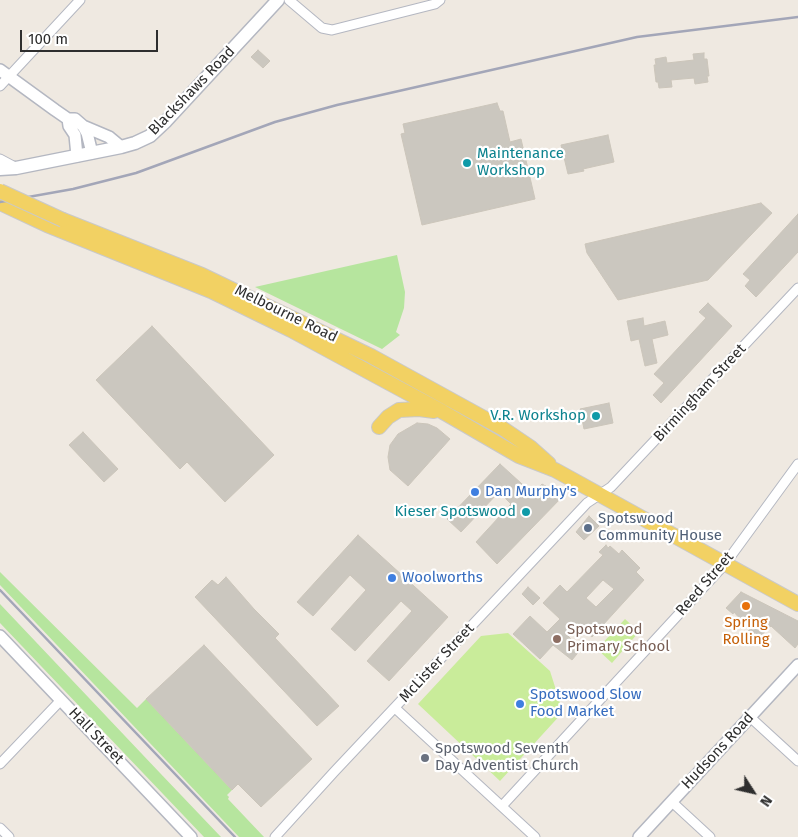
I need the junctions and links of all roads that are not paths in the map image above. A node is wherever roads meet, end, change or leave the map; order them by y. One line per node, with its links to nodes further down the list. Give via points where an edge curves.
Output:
1 (80, 0): 5 (street)
2 (278, 0): 9 (main road, Blackshaws Road, via 150,136)
3 (289, 0): 4 (street, via 322,28 332,30 435,4)
4 (440, 0)
5 (4, 74): 6 (street); 7 (street)
6 (0, 86)
7 (68, 119): 8 (street, via 75,119); 11 (street, via 75,135)
8 (83, 126): 9 (street, via 109,137); 10 (street)
9 (121, 147): 10 (main road, Blackshaws Road)
10 (92, 153): 11 (main road, Blackshaws Road)
11 (77, 156): 13 (main road, Blackshaws Road)
12 (0, 159): 13 (street)
13 (16, 168): 14 (main road, Blackshaws Road)
14 (0, 169)
15 (0, 190): 21 (main road, Melbourne Road, bridge, via 63,220 202,275 372,356 502,428)
16 (0, 203): 18 (main road, Melbourne Road, via 47,226 240,305)
17 (798, 288): 22 (street, Birmingham Street, via 611,487)
18 (442, 412): 19 (main road, via 399,410); 21 (main road, Melbourne Road, via 520,456)
19 (379, 427)
20 (798, 464): 23 (street, Reed Street)
21 (555, 470): 22 (main road, Melbourne Road)
22 (599, 495): 23 (main road, Melbourne Road); 28 (street, McLister Street, via 587,503)
23 (725, 564): 24 (main road, Melbourne Road); 33 (street, Reed Street)
24 (798, 604)
25 (0, 636): 27 (street, Hall Street)
26 (798, 665): 29 (street, Hudsons Road)
27 (61, 700): 31 (street); 37 (street, Hall Street)
28 (395, 708): 33 (street); 35 (street, McLister Street)
29 (750, 716): 30 (street); 32 (street, Hudsons Road)
30 (798, 760)
31 (0, 764)
32 (672, 802): 39 (street, Hudsons Road); 40 (street)
33 (502, 806): 38 (street)
34 (0, 828): 36 (street)
35 (276, 836)
36 (9, 837)
37 (191, 837)
38 (535, 837)
39 (639, 837)
40 (710, 837)

